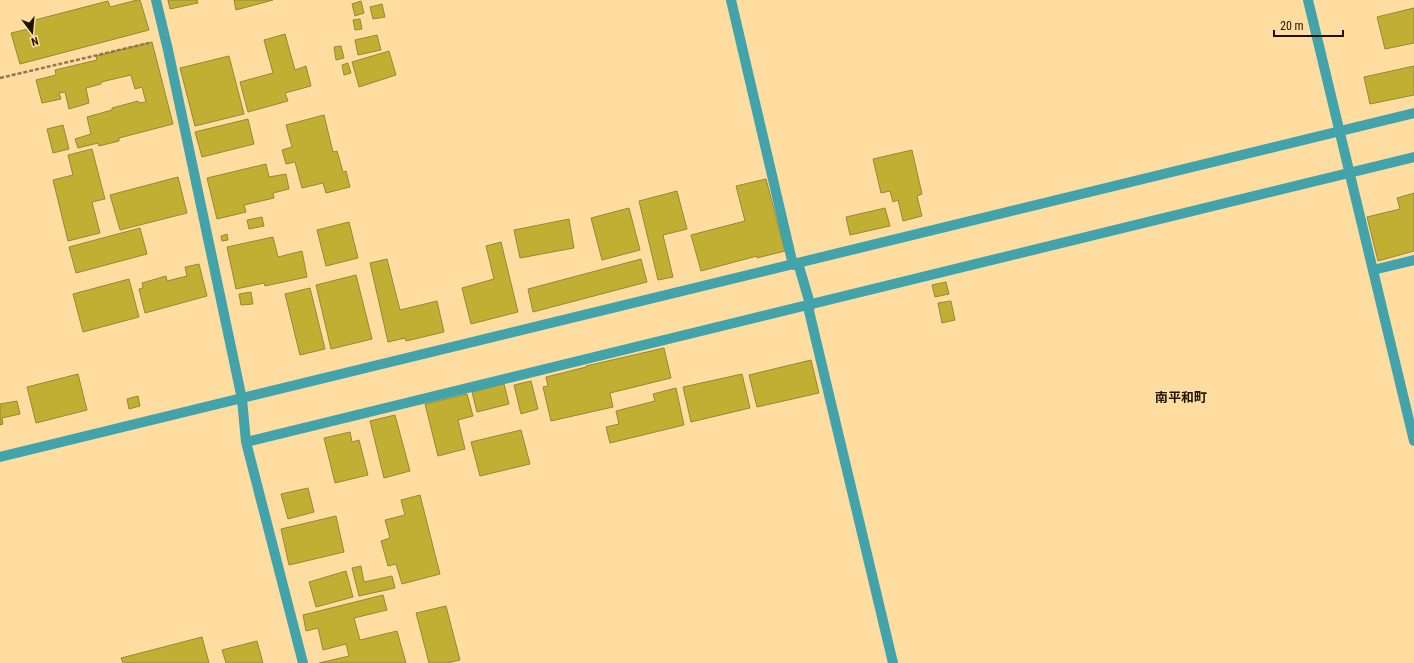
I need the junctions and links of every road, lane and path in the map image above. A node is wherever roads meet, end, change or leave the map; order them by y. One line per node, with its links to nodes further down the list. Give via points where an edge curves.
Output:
1 (156, 0): 4 (street)
2 (731, 0): 11 (street)
3 (1308, 0): 7 (street)
4 (165, 40): 5 (path); 14 (street)
5 (0, 78)
6 (1414, 113): 7 (street)
7 (1340, 131): 9 (street); 11 (street)
8 (1414, 157): 9 (street)
9 (1348, 170): 12 (street); 13 (street)
10 (1414, 260): 12 (street)
11 (798, 267): 13 (street); 14 (street)
12 (1373, 270): 16 (street)
13 (809, 300): 15 (street); 19 (street, via 809,310)
14 (242, 401): 15 (street); 17 (street)
15 (246, 438): 18 (street)
16 (1414, 441)
17 (0, 457)
18 (303, 663)
19 (893, 663)

